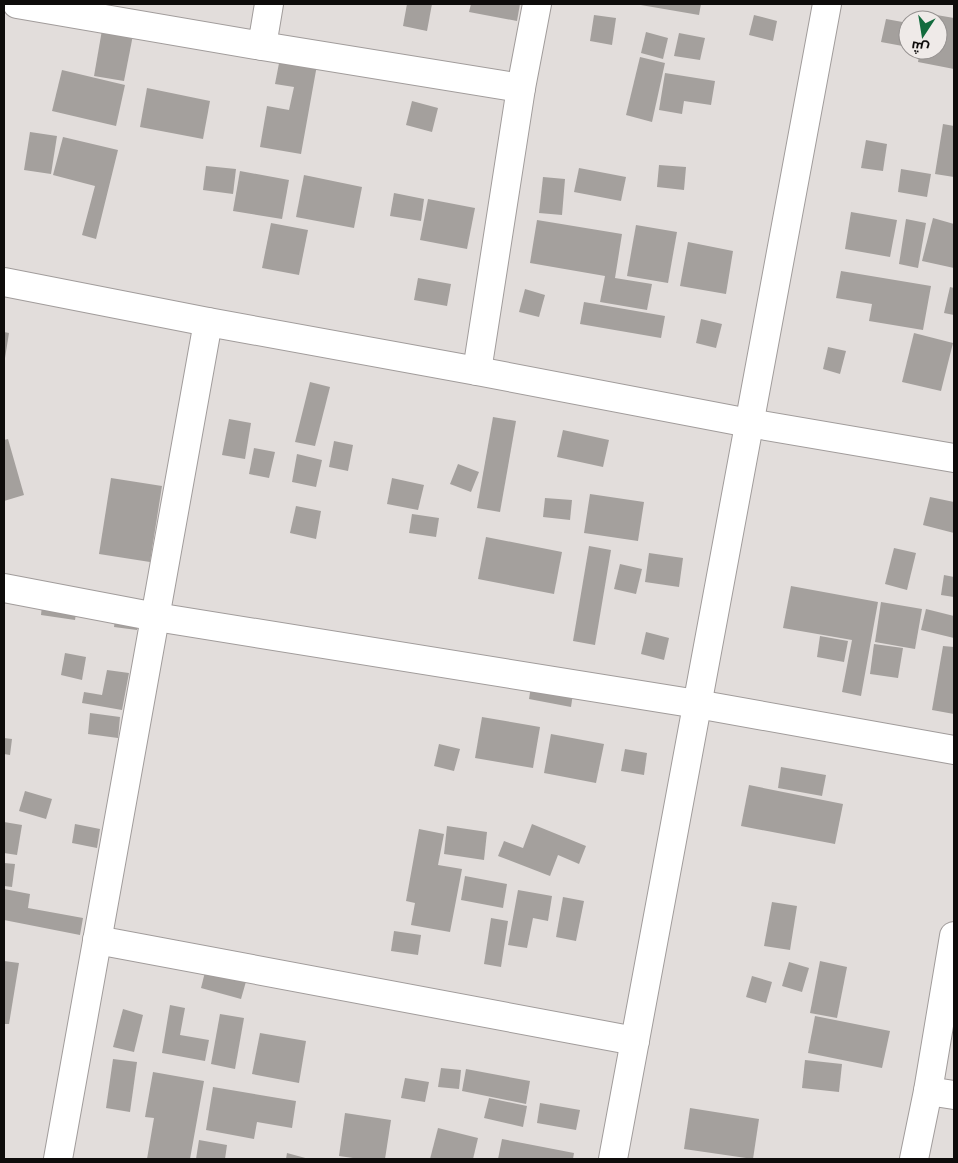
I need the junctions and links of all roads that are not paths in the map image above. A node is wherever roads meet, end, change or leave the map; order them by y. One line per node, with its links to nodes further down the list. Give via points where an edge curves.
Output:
1 (17, 4): 5 (street)
2 (269, 4): 5 (street)
3 (536, 4): 6 (street)
4 (827, 4): 10 (street)
5 (262, 46): 6 (street)
6 (521, 88): 9 (street)
7 (4, 282): 8 (street)
8 (208, 322): 9 (street); 13 (street)
9 (477, 371): 10 (street)
10 (749, 423): 11 (street); 14 (street)
11 (954, 458)
12 (4, 588): 13 (street)
13 (156, 617): 14 (street); 17 (street)
14 (697, 704): 15 (street); 18 (street)
15 (954, 750)
16 (954, 936): 19 (street)
17 (97, 940): 18 (street); 21 (street)
18 (634, 1042): 22 (street)
19 (928, 1091): 20 (street); 23 (street)
20 (954, 1095)
21 (58, 1159)
22 (613, 1159)
23 (914, 1159)

